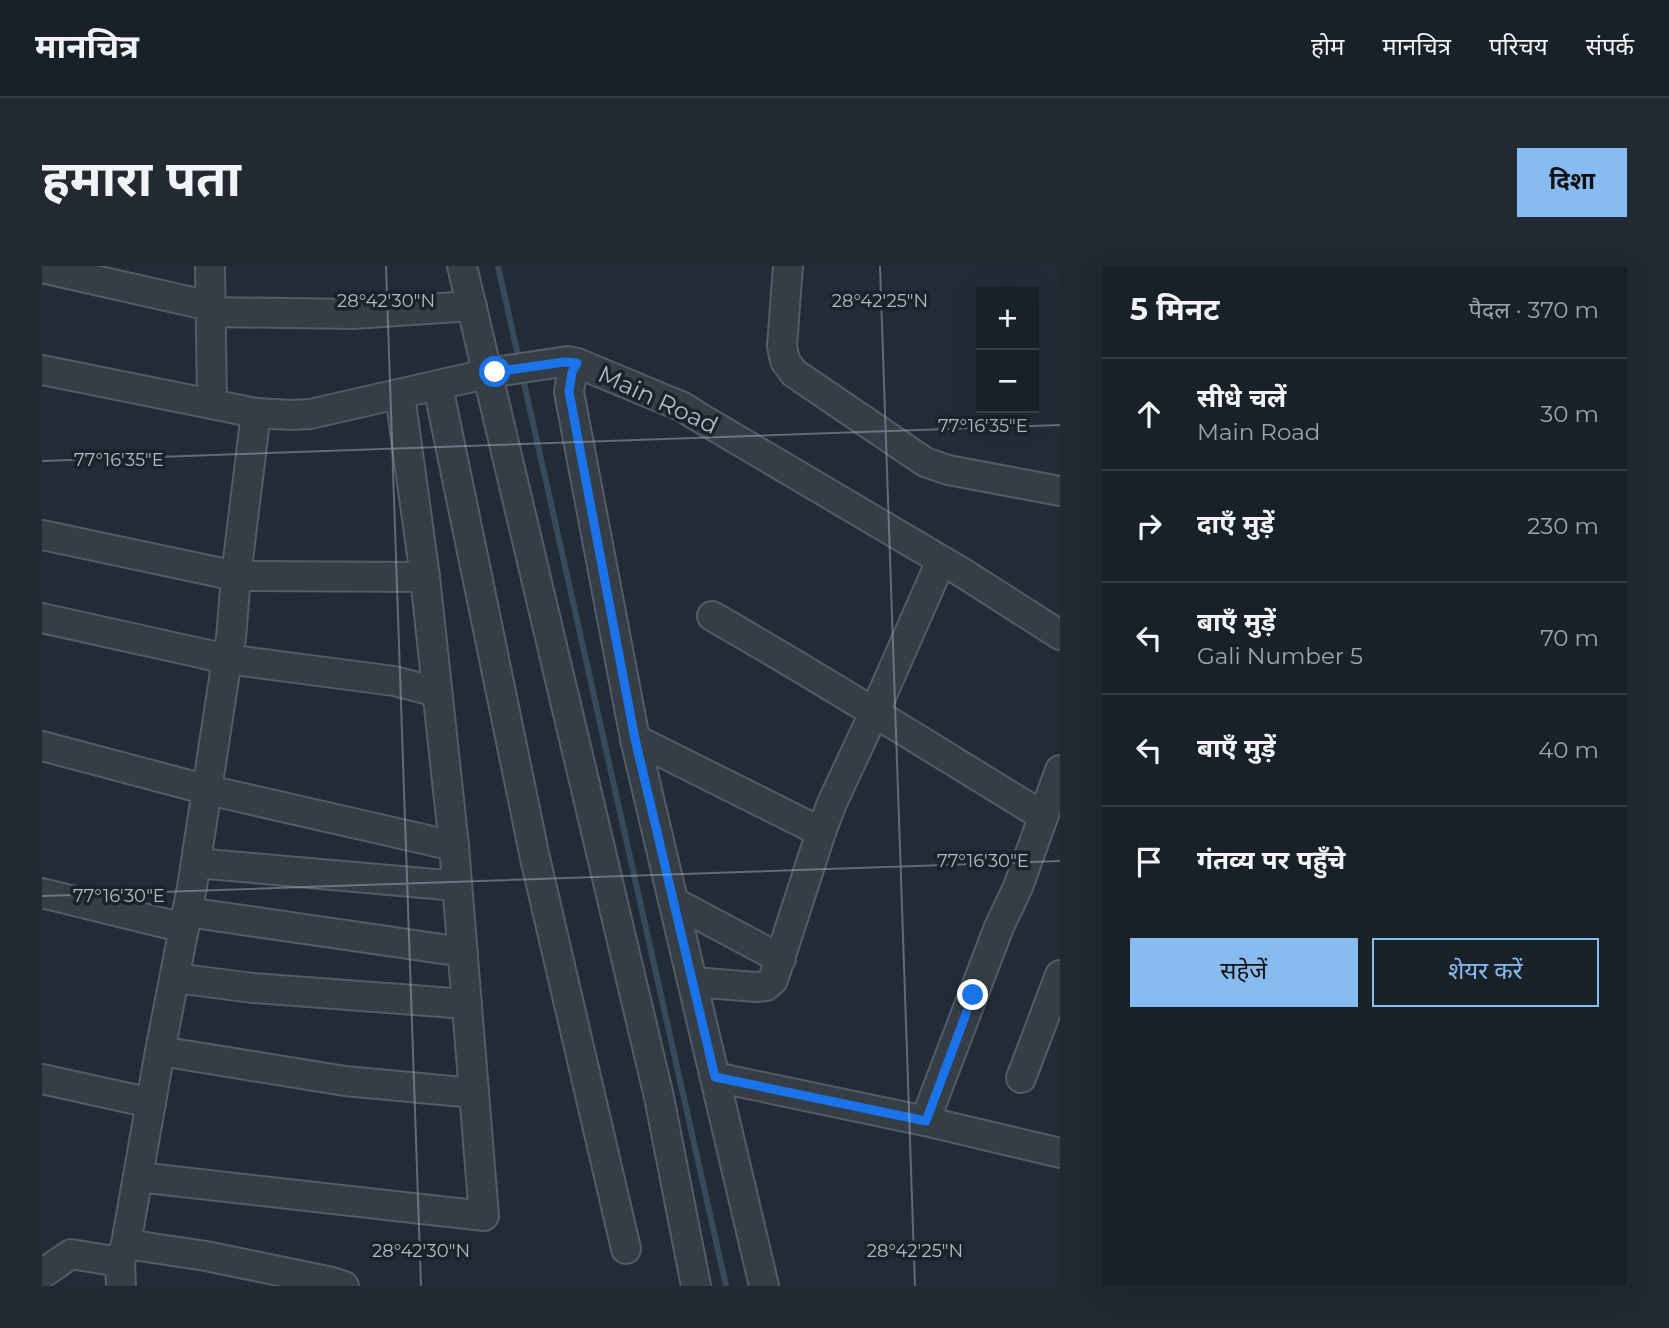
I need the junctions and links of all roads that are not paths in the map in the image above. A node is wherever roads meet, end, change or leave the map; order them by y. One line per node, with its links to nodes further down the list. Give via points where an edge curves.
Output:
1 (209, 266): 6 (street)
2 (462, 266): 5 (street)
3 (788, 266): 14 (street, via 782,346 794,373 925,462)
4 (42, 268): 6 (street)
5 (472, 306): 6 (street, via 353,314); 9 (street)
6 (210, 309): 12 (street)
7 (570, 362): 9 (street); 16 (street, Main Road, via 690,411); 25 (street, via 569,392)
8 (42, 370): 12 (street)
9 (491, 373): 10 (street); 57 (street, via 659,1097)
10 (438, 386): 11 (street); 52 (street, via 535,858)
11 (400, 395): 13 (street, via 310,414); 18 (street)
12 (212, 404): 13 (street)
13 (256, 413): 17 (street)
14 (1060, 491)
15 (42, 535): 17 (street)
16 (942, 561): 21 (street, Main Road); 24 (street)
17 (236, 576): 18 (street); 22 (street)
18 (425, 577): 23 (street)
19 (712, 616): 24 (street)
20 (42, 618): 22 (street)
21 (1060, 635)
22 (226, 659): 23 (street, via 394,681); 28 (street)
23 (438, 692): 31 (street)
24 (874, 713): 29 (street); 30 (street)
25 (635, 739): 30 (street); 35 (street)
26 (42, 746): 28 (street)
27 (1060, 770): 29 (street)
28 (208, 790): 31 (street); 32 (street)
29 (1043, 817): 49 (street)
30 (821, 832): 38 (street)
31 (454, 846): 33 (street)
32 (196, 863): 33 (street); 36 (street)
33 (457, 886): 37 (street)
34 (42, 892): 36 (street)
35 (674, 902): 38 (street); 41 (street)
36 (186, 920): 37 (street); 40 (street)
37 (463, 953): 42 (street)
38 (781, 959): 41 (street, via 766,986)
39 (1060, 975): 45 (street)
40 (175, 978): 42 (street); 43 (street)
41 (693, 982): 44 (street)
42 (467, 1004): 47 (street)
43 (160, 1051): 47 (street, via 345,1081); 48 (street)
44 (715, 1077): 49 (street); 58 (street)
45 (1021, 1077)
46 (42, 1079): 48 (street)
47 (474, 1093): 51 (street, via 484,1216)
48 (151, 1102): 51 (street)
49 (926, 1121): 50 (street)
50 (1060, 1153)
51 (138, 1177): 53 (street)
52 (625, 1249)
53 (122, 1264): 54 (street, via 71,1254); 55 (street, via 206,1256)
54 (42, 1274)
55 (249, 1276): 56 (street)
56 (344, 1286)
57 (696, 1286)
58 (764, 1286)

